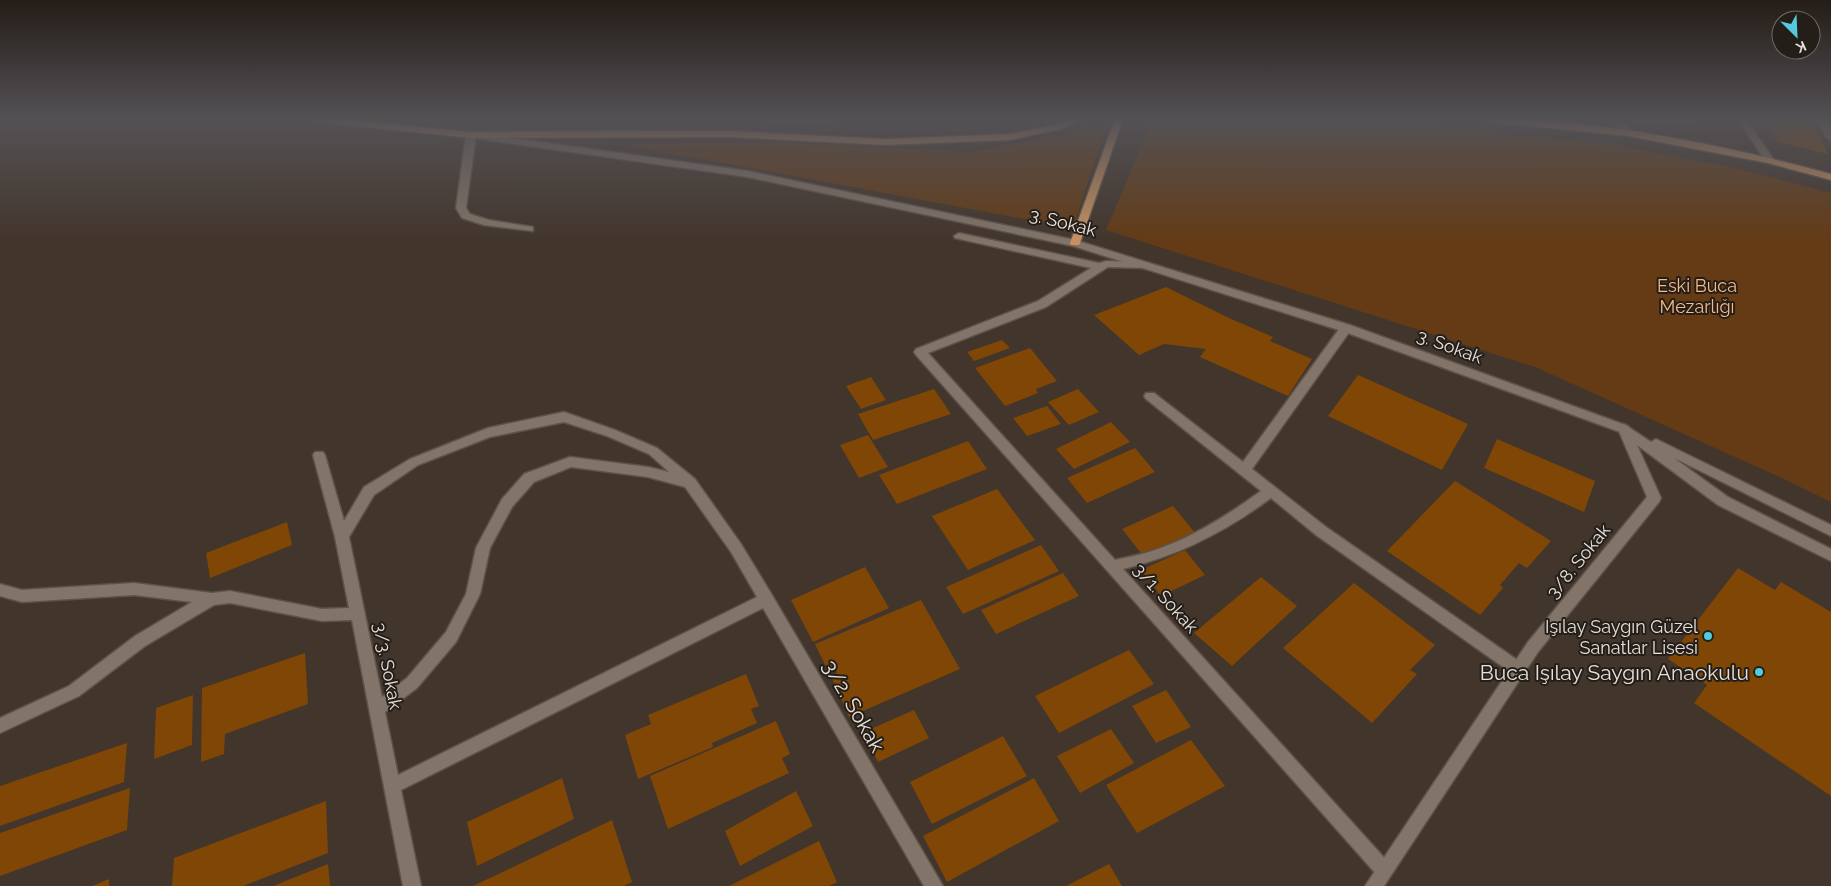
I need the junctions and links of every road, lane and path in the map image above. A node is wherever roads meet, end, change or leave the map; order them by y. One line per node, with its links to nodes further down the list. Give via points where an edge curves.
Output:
1 (468, 160): 6 (street, via 461,208 466,216)
2 (651, 160): 8 (street, 3. Sokak, via 748,174)
3 (1104, 160): 8 (main road)
4 (1770, 160): 5 (main road)
5 (1831, 176)
6 (529, 229)
7 (959, 236): 10 (street)
8 (1075, 243): 9 (street, 3. Sokak)
9 (1146, 265): 10 (street, via 1106,264); 11 (street, 3. Sokak)
10 (1100, 267): 21 (street, 3/1. Sokak, via 1042,304 920,352)
11 (1346, 328): 13 (street, 3. Sokak); 15 (street)
12 (1150, 396): 15 (street)
13 (1624, 429): 18 (street, 3. Sokak); 20 (street, 3. Sokak, via 1723,501); 26 (street, 3/8. Sokak, via 1654,498)
14 (319, 454): 19 (street, 3/3. Sokak)
15 (1244, 470): 17 (street)
16 (690, 483): 19 (street, 3/2. Sokak, via 653,451 564,417 488,433 414,462 369,491); 24 (street, 3/2. Sokak, via 736,548); 27 (street, via 648,472 570,462 529,478 507,503 483,548 473,594 451,637 412,683)
17 (1271, 491): 21 (street, via 1234,518 1190,541 1154,556); 26 (street)
18 (1831, 530)
19 (342, 536): 25 (street, 3/3. Sokak)
20 (1831, 555)
21 (1112, 566): 30 (street, 3/1. Sokak)
22 (0, 590): 23 (street, via 22,596 134,589)
23 (212, 599): 25 (street, via 230,597 322,615); 28 (street, via 140,642 74,691)
24 (767, 600): 29 (street); 32 (street, 3/2. Sokak)
25 (357, 614): 27 (street, 3/3. Sokak)
26 (1518, 670): 30 (street, 3/8. Sokak)
27 (376, 710): 29 (street, 3/3. Sokak)
28 (0, 726)
29 (392, 786): 31 (street, 3/3. Sokak)
30 (1383, 869): 33 (street, 3/8. Sokak)
31 (412, 886)
32 (934, 886)
33 (1374, 886)

